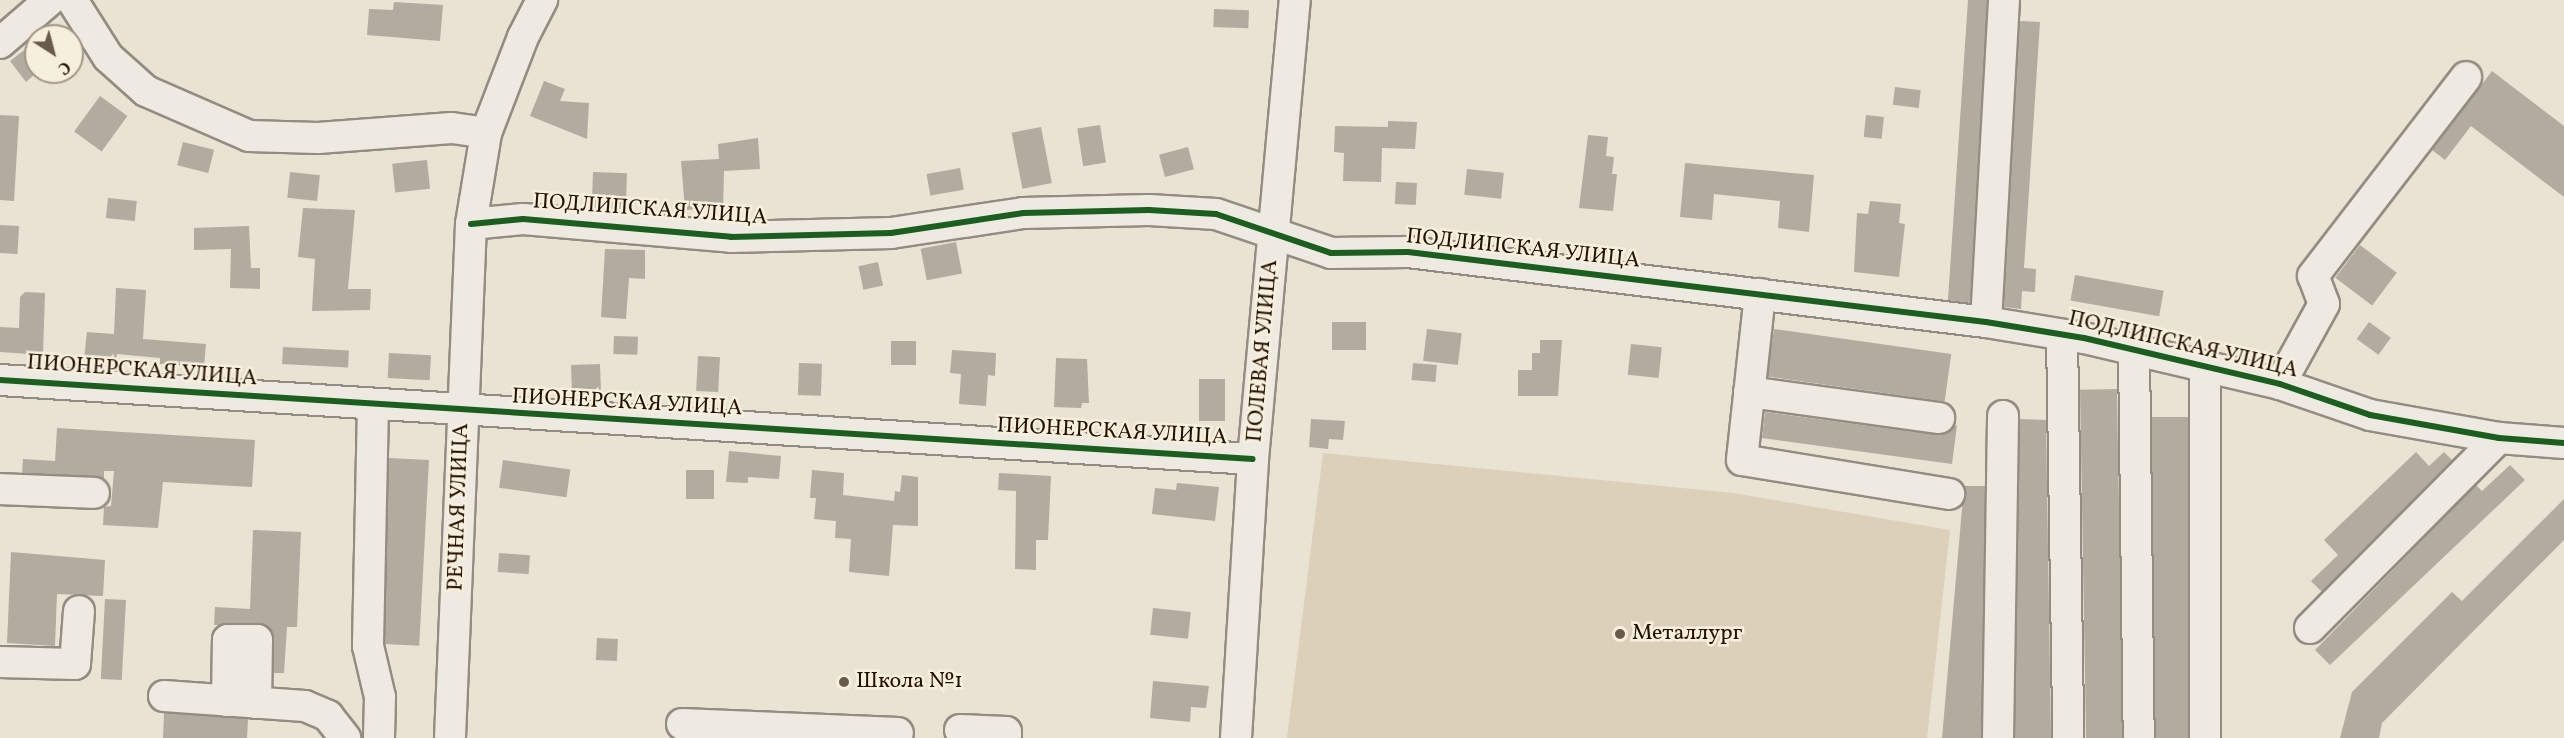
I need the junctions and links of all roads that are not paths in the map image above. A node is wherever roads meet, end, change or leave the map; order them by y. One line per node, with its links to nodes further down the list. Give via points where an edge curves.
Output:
1 (50, 0): 6 (street)
2 (72, 0): 8 (street, via 108,57 147,91 249,136 318,138 452,128)
3 (542, 0): 8 (street, РЕЧНАЯ УЛИЦА, via 523,37)
4 (1295, 0): 10 (street, ПОЛЕВАЯ УЛИЦА)
5 (2004, 0): 12 (street)
6 (0, 43)
7 (2466, 77): 17 (street, via 2313,276 2324,304)
8 (486, 133): 9 (street, РЕЧНАЯ УЛИЦА)
9 (471, 224): 10 (street, ПОДЛИПСКАЯ УЛИЦА, via 523,219 731,237 891,233 1023,213 1149,210 1216,214); 20 (street, РЕЧНАЯ УЛИЦА)
10 (1274, 231): 11 (street, ПОДЛИПСКАЯ УЛИЦА, via 1330,253 1408,252); 25 (street, ПОЛЕВАЯ УЛИЦА)
11 (1760, 294): 12 (street, ПОДЛИПСКАЯ УЛИЦА); 18 (street)
12 (1986, 322): 13 (street, ПОДЛИПСКАЯ УЛИЦА)
13 (2062, 334): 14 (street, ПОДЛИПСКАЯ УЛИЦА); 43 (street)
14 (2134, 350): 15 (street, ПОДЛИПСКАЯ УЛИЦА); 44 (street)
15 (2205, 368): 17 (street, ПОДЛИПСКАЯ УЛИЦА); 45 (street)
16 (0, 380): 19 (street, ПИОНЕРСКАЯ УЛИЦА)
17 (2280, 384): 23 (street, ПОДЛИПСКАЯ УЛИЦА, via 2370,415)
18 (1749, 392): 22 (street); 28 (street, via 1742,460)
19 (374, 405): 20 (street, ПИОНЕРСКАЯ УЛИЦА); 38 (street, via 368,646 380,697)
20 (464, 411): 25 (street, ПИОНЕРСКАЯ УЛИЦА); 39 (street, РЕЧНАЯ УЛИЦА)
21 (2003, 416): 42 (street)
22 (1939, 418)
23 (2499, 438): 24 (street, ПОДЛИПСКАЯ УЛИЦА); 30 (street)
24 (2564, 443)
25 (1253, 459): 41 (street, ПОЛЕВАЯ УЛИЦА)
26 (0, 489): 27 (street)
27 (94, 493)
28 (1949, 494)
29 (80, 611): 31 (street, via 75,664)
30 (2310, 628)
31 (0, 662)
32 (164, 696): 37 (street, via 305,706 328,716)
33 (682, 724): 35 (street)
34 (960, 730): 40 (street, via 1006,732)
35 (732, 732): 36 (street)
36 (898, 733)
37 (345, 738)
38 (379, 738)
39 (450, 738)
40 (1006, 738)
41 (1236, 738)
42 (1998, 738)
43 (2068, 738)
44 (2139, 738)
45 (2205, 738)

